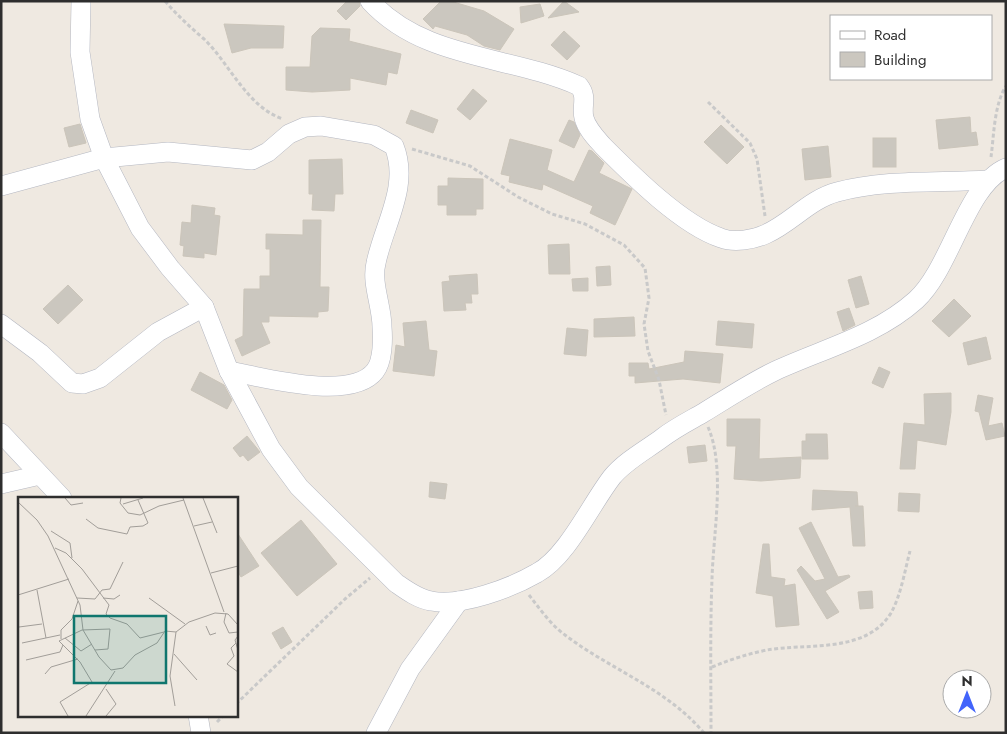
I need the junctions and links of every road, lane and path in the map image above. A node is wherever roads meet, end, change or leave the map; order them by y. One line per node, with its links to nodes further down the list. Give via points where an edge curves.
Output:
1 (81, 1): 8 (street, via 80,52 84,87 90,119)
2 (165, 1): 6 (path, via 185,24 204,39 250,96 274,116)
3 (370, 1): 12 (street, via 394,24 414,35 579,86 585,99 587,126 602,145 665,203 697,228 723,239 750,240)
4 (1006, 86): 10 (path, via 997,115)
5 (708, 102): 12 (path, via 741,132 758,159)
6 (304, 127): 7 (street, via 321,126 374,135); 8 (street, via 252,160 168,152)
7 (394, 146): 15 (street, via 400,168 396,200 375,266 382,329 376,370 363,380 335,386 299,384); 17 (path, via 470,166 518,197 552,214 585,224 624,245 645,268 648,298 644,324 648,351 659,380)
8 (104, 158): 11 (street); 13 (street, via 140,228)
9 (1006, 168): 10 (street)
10 (988, 180): 12 (street, via 889,185 836,192 808,206); 16 (street, via 937,275 908,307 871,331 774,372)
11 (1, 186)
12 (767, 234)
13 (204, 308): 14 (street, via 158,332 100,378 83,384 72,383 40,353); 15 (street)
14 (1, 324)
15 (229, 371): 23 (street, via 271,449 300,487)
16 (701, 414): 17 (street); 26 (path, via 715,442 717,464)
17 (670, 432): 24 (street, via 621,467 551,562)
18 (1, 433): 19 (street)
19 (40, 475): 20 (street); 21 (street)
20 (1, 484)
21 (61, 497)
22 (910, 551): 26 (path, via 891,613 869,634 826,645 767,650)
23 (382, 568): 25 (street, via 410,593 430,601); 27 (path, via 345,599)
24 (519, 582): 25 (street); 31 (path, via 546,618 564,635 628,676 652,687 681,709)
25 (459, 601): 30 (street, via 410,669)
26 (712, 667): 32 (path)
27 (238, 702)
28 (198, 716): 29 (street)
29 (201, 733)
30 (376, 733)
31 (704, 733)
32 (711, 733)

